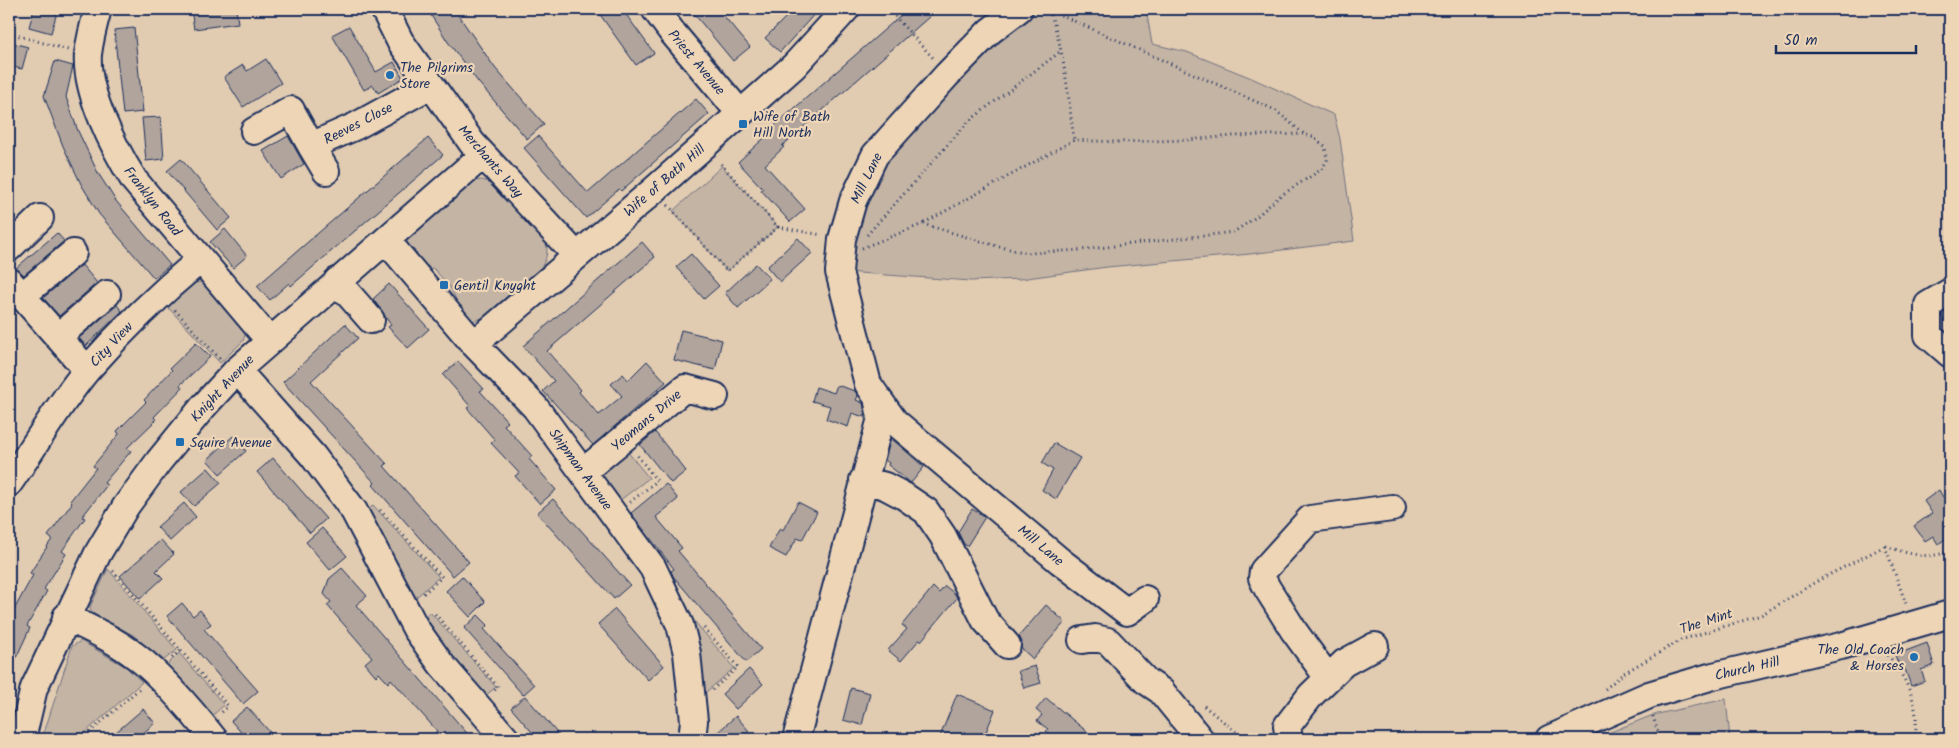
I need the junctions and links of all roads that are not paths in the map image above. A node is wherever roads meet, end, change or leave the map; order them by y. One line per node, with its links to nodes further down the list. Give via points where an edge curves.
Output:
1 (98, 9): 19 (street, Franklyn Road, via 88,55 90,81 108,132 134,180)
2 (384, 9): 8 (street, Merchants Way, via 400,41)
3 (655, 9): 9 (street, Priest Avenue)
4 (846, 9): 9 (street, Wife of Bath Hill, via 794,66)
5 (1005, 9): 7 (street)
6 (1019, 9): 7 (street, Mill Lane)
7 (990, 31): 32 (street, Mill Lane, via 875,155 853,202 839,272 868,384)
8 (431, 85): 11 (street, Reeves Close, via 356,126); 12 (street, Merchants Way)
9 (740, 114): 18 (street, Wife of Bath Hill)
10 (254, 131): 11 (street, Reeves Close, via 291,110)
11 (311, 146): 13 (street, Reeves Close)
12 (482, 156): 15 (street, Knight Avenue); 18 (street, Merchants Way)
13 (326, 171)
14 (32, 219): 16 (street)
15 (386, 240): 20 (street, Knight Avenue); 27 (street, Shipman Avenue)
16 (9, 248)
17 (74, 253): 21 (street)
18 (576, 255): 27 (street, Wife of Bath Hill)
19 (200, 260): 26 (street, Franklyn Road); 30 (street, City View, via 121,331)
20 (337, 281): 24 (street); 26 (street, Knight Avenue)
21 (15, 289): 25 (street, City View)
22 (1950, 292): 28 (street, via 1928,305 1928,335)
23 (107, 294): 25 (street)
24 (371, 320)
25 (58, 336): 30 (street, City View)
26 (269, 340): 29 (street, Knight Avenue)
27 (474, 344): 33 (street, Shipman Avenue, via 535,407)
28 (1950, 354)
29 (230, 366): 39 (street, Knight Avenue, via 126,506); 46 (street, via 314,456 354,512 416,629 441,664)
30 (87, 370): 35 (street, via 68,392)
31 (714, 396): 33 (street, Yeomans Drive, via 685,388)
32 (877, 397): 34 (street, Mill Lane, via 880,418); 37 (street, Mill Lane, via 895,422 1060,561 1127,612)
33 (584, 471): 47 (street, Shipman Avenue, via 653,568 680,625 692,688)
34 (863, 480): 41 (street, via 885,486 926,511 943,536 985,620); 48 (street, Mill Lane)
35 (9, 483)
36 (1392, 508): 43 (street, via 1310,519 1263,572 1267,588)
37 (1145, 599)
38 (1950, 614): 51 (street, Church Hill, via 1879,636 1713,676 1649,695)
39 (66, 617): 44 (street, via 100,632 138,658); 45 (street, Knight Avenue, via 34,688)
40 (1082, 640): 49 (street, via 1108,641 1146,681 1161,691)
41 (1007, 645)
42 (1375, 646): 43 (street, via 1344,663)
43 (1328, 678): 50 (street, via 1288,726)
44 (209, 733)
45 (22, 739)
46 (506, 739)
47 (692, 739)
48 (796, 739)
49 (1200, 739)
50 (1288, 739)
51 (1549, 739)

